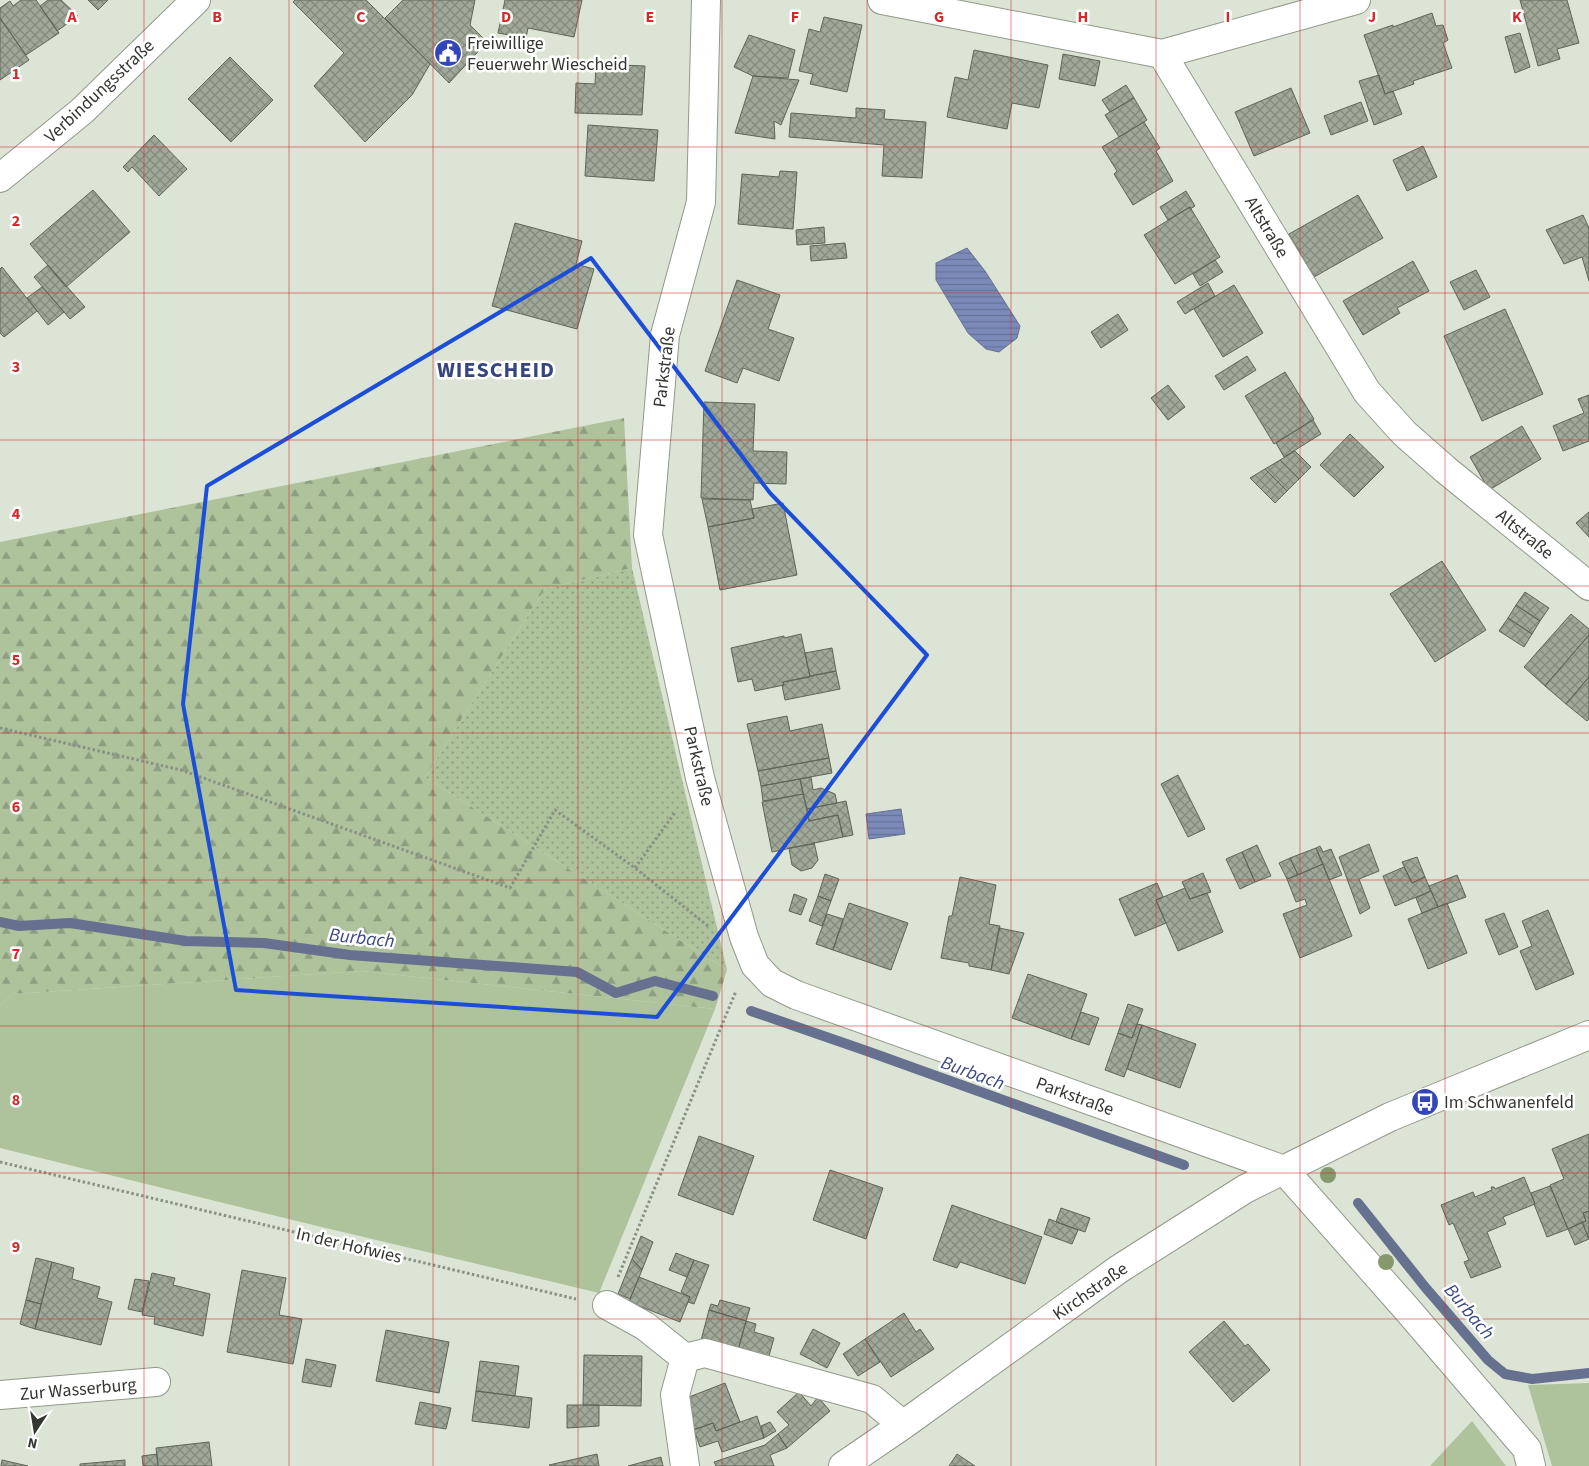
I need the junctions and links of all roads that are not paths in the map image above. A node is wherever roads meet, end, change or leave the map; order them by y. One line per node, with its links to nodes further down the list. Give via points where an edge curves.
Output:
1 (196, 0): 6 (street, Verbindungsstraße, via 82,111)
2 (706, 0): 9 (street, Parkstraße, via 701,202 665,335 648,535 700,778 744,937 755,964 772,983 796,995)
3 (882, 0): 5 (street)
4 (1356, 0): 5 (street)
5 (1162, 54): 7 (street, Altstraße, via 1367,392 1404,433 1446,470)
6 (0, 178)
7 (1589, 586)
8 (1589, 1034): 9 (street, Kirchstraße, via 1390,1117)
9 (1284, 1170): 14 (street, Kirchstraße, via 1245,1188 1119,1269); 17 (street, via 1527,1449)
10 (607, 1305): 11 (street, via 645,1326)
11 (685, 1358): 14 (street, via 705,1353 872,1399); 15 (street, via 674,1395)
12 (156, 1382): 13 (street, Zur Wasserburg)
13 (0, 1395)
14 (904, 1425): 16 (street, Kirchstraße)
15 (685, 1466)
16 (843, 1466)
17 (1531, 1466)

